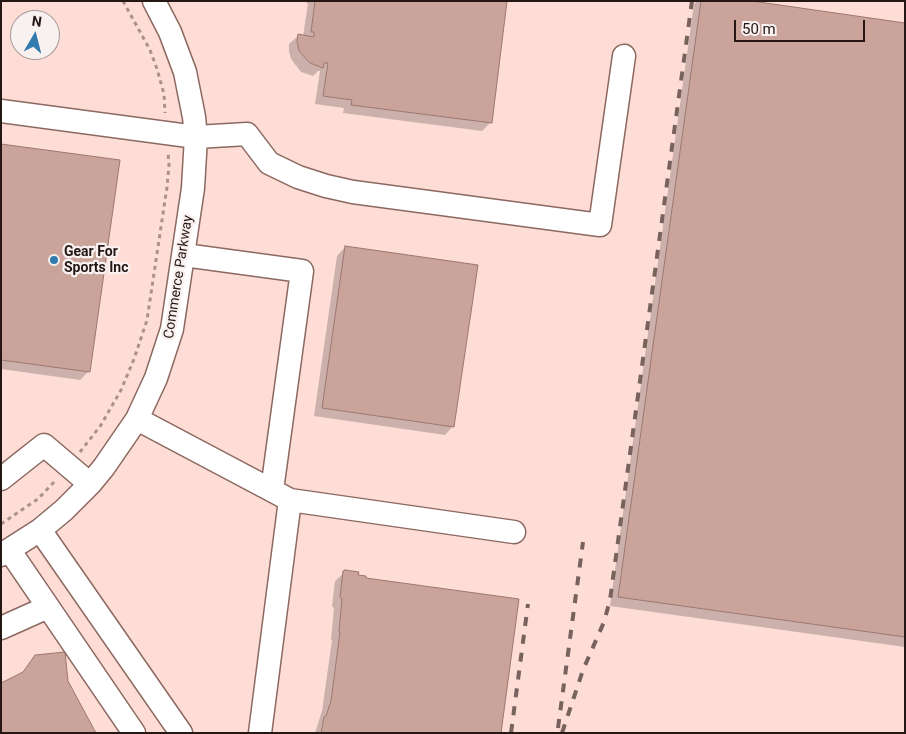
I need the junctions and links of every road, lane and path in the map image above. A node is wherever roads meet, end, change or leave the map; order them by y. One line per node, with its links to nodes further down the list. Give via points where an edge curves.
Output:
1 (122, 1): 5 (path, via 157,69 164,94)
2 (154, 1): 6 (street, Commerce Parkway, via 185,72)
3 (624, 56): 6 (street, via 600,225 344,190 298,177 269,163 247,134)
4 (1, 111): 6 (street)
5 (165, 114)
6 (196, 137): 8 (street, Commerce Parkway)
7 (168, 145): 10 (path, via 167,187 147,320 121,390 101,425)
8 (184, 255): 9 (street, Commerce Parkway, via 172,329); 14 (street, via 302,271)
9 (137, 419): 13 (street, Commerce Parkway); 14 (street)
10 (80, 452)
11 (1, 479): 13 (street, via 44,445)
12 (54, 482): 15 (path, via 38,499)
13 (90, 484): 16 (street, Commerce Parkway)
14 (281, 495): 17 (street); 23 (street)
15 (1, 524)
16 (40, 530): 18 (street, Commerce Parkway); 22 (street)
17 (514, 532)
18 (6, 553): 19 (street)
19 (48, 607): 20 (street); 21 (street)
20 (1, 628)
21 (134, 733)
22 (181, 733)
23 (260, 733)

